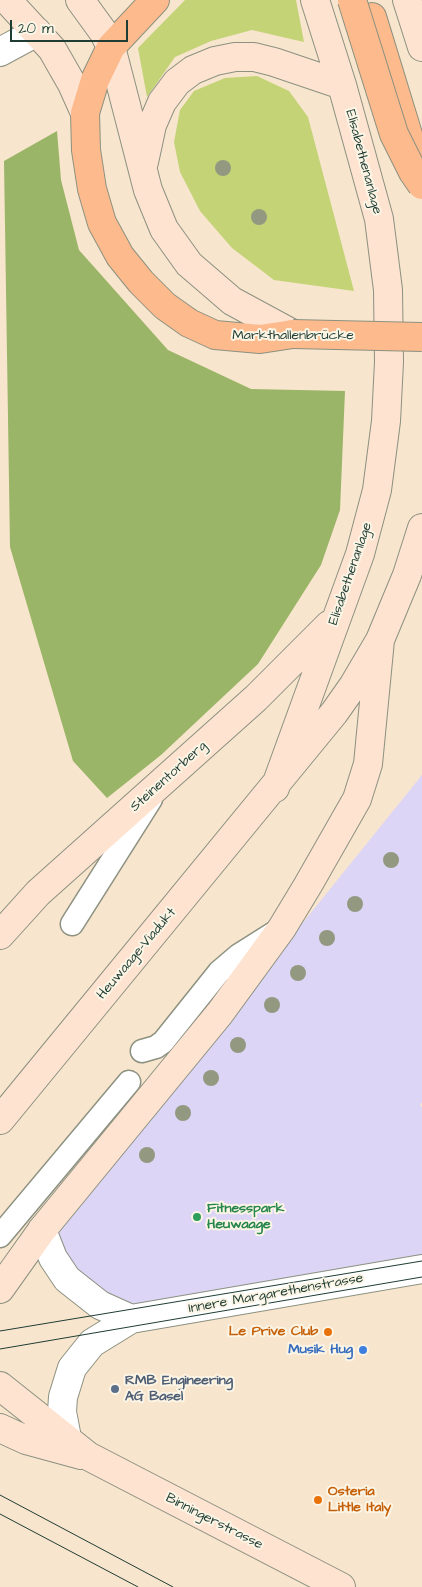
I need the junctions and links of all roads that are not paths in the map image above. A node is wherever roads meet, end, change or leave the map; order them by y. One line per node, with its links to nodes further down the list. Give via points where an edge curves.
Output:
1 (7, 0): 7 (main road)
2 (80, 0): 8 (main road)
3 (156, 0): 8 (main road, Markthallenbrücke)
4 (315, 0): 11 (main road, Elisabethenanlage)
5 (407, 0): 9 (main road)
6 (362, 8): 14 (main road, bridge, via 394,134); 15 (main road, via 411,144)
7 (37, 32): 10 (street); 12 (main road, via 63,67)
8 (111, 47): 12 (main road, Markthallenbrücke, via 95,80); 13 (main road)
9 (422, 47)
10 (0, 52)
11 (342, 85): 13 (main road, via 254,57 235,56 193,70 177,82 162,102 148,138); 19 (main road, Elisabethenanlage, via 379,219 388,290 390,362 376,490 360,554)
12 (85, 114): 16 (main road, Markthallenbrücke, via 92,189 102,223 120,256 141,282 165,306 189,323 215,335 260,339)
13 (143, 169): 16 (main road, via 164,229 189,264 232,301)
14 (422, 185)
15 (422, 192)
16 (293, 334): 17 (main road, Markthallenbrücke, bridge)
17 (422, 337)
18 (421, 537): 20 (main road)
19 (337, 616): 21 (main road, Steinentorberg, via 256,698); 22 (main road, Elisabethenanlage)
20 (380, 640): 22 (main road, via 339,706); 24 (main road, via 368,764 356,799)
21 (160, 786): 23 (lane); 25 (main road, Steinentorberg, via 38,893)
22 (275, 788): 28 (main road, Heuwaage-Viadukt)
23 (72, 924)
24 (282, 928): 26 (lane, via 226,966 163,1042); 29 (main road, via 220,1013)
25 (0, 935)
26 (142, 1050)
27 (129, 1082): 30 (lane)
28 (0, 1120)
29 (42, 1230): 32 (main road); 33 (street, via 67,1279 100,1306)
30 (0, 1236)
31 (422, 1269): 33 (street, Innere Margarethenstrasse)
32 (0, 1290)
33 (131, 1319): 36 (street, Innere Margarethenstrasse, via 92,1343 72,1368 63,1397)
34 (0, 1386): 36 (main road, Binningerstrasse)
35 (0, 1428): 37 (main road, Binningerstrasse, via 41,1444)
36 (66, 1438): 37 (main road, Binningerstrasse)
37 (88, 1456): 38 (main road, Binningerstrasse)
38 (341, 1587)

